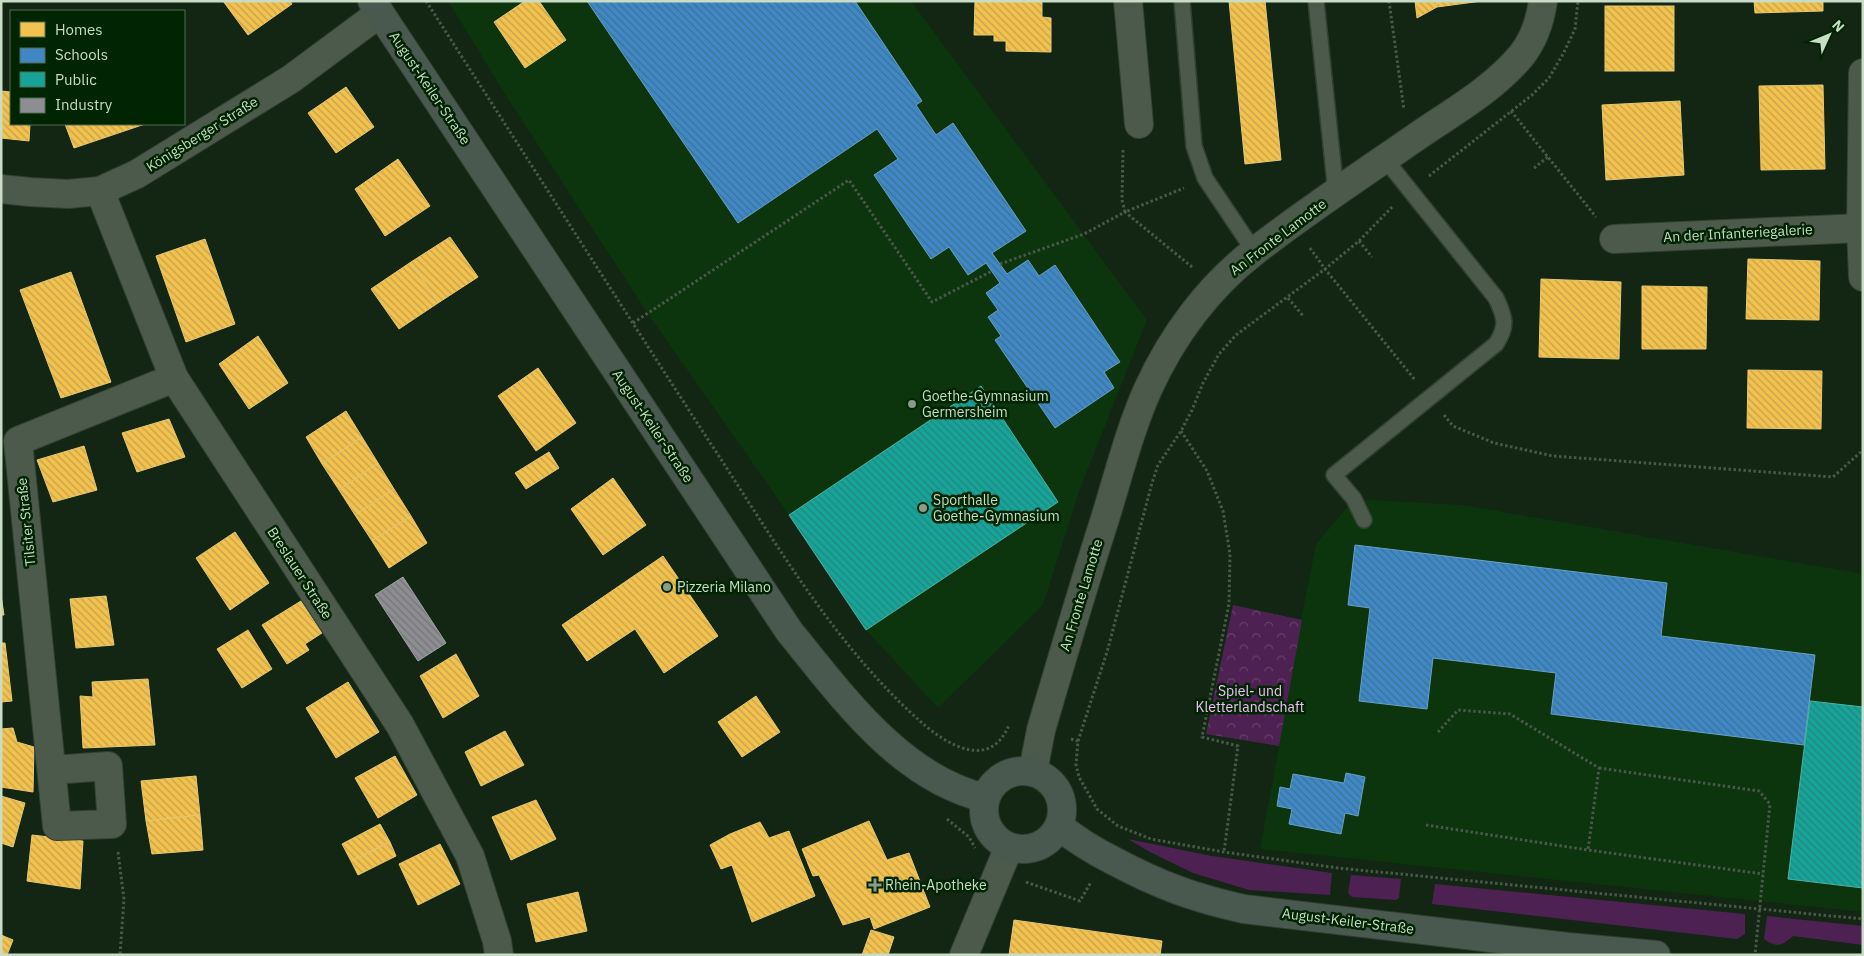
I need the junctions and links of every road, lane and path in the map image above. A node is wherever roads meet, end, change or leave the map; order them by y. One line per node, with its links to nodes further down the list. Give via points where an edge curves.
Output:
1 (426, 1): 35 (path)
2 (1128, 1): 11 (street)
3 (1182, 1): 16 (lane, via 1194,146)
4 (1316, 1): 20 (lane)
5 (1390, 1): 12 (path)
6 (1543, 1): 12 (street, An Fronte Lamotte, via 1533,38 1503,75)
7 (1578, 1): 10 (path, via 1575,30 1549,78)
8 (376, 7): 18 (street, Königsberger Straße, via 291,79 136,174); 47 (street, August-Keiler-Straße, via 790,631 840,694 896,750 930,776)
9 (1863, 73): 23 (street)
10 (1511, 111): 13 (path); 19 (path)
11 (1139, 124): 21 (path, via 1124,140 1122,200)
12 (1408, 143): 14 (street, An Fronte Lamotte)
13 (1548, 157): 15 (path); 24 (path)
14 (1385, 159): 19 (lane); 20 (street, An Fronte Lamotte)
15 (1534, 168)
16 (1205, 178): 21 (path); 26 (lane)
17 (1, 189): 18 (street, Königsberger Straße, via 68,194)
18 (100, 191): 36 (street, Breslauer Straße)
19 (1410, 191): 25 (path); 37 (lane, via 1496,298 1504,314 1502,335 1496,344)
20 (1336, 193): 22 (street, An Fronte Lamotte)
21 (1125, 212): 28 (path, via 1084,234); 32 (path)
22 (1292, 223): 26 (street, An Fronte Lamotte); 29 (path)
23 (1861, 228): 24 (street, An der Infanteriegalerie); 31 (street)
24 (1614, 238)
25 (1359, 241): 27 (path); 29 (path)
26 (1254, 251): 32 (street, An Fronte Lamotte)
27 (1372, 257)
28 (1000, 264)
29 (1325, 269): 33 (path); 37 (path)
30 (992, 271): 35 (path, via 932,302 849,180)
31 (1863, 276)
32 (1215, 287): 41 (street, An Fronte Lamotte, via 1168,351 1148,389)
33 (1288, 298): 34 (path); 38 (path, via 1236,336 1219,354)
34 (1304, 317)
35 (633, 323): 41 (path, via 804,586 895,697 929,728 965,750 995,747 1010,722)
36 (174, 378): 45 (street, Tilsiter Straße, via 18,441); 59 (street, Breslauer Straße, via 400,725 470,856)
37 (1430, 398): 39 (path, via 1453,426 1494,443 1553,456 1834,477); 40 (lane, via 1334,475 1354,499)
38 (1181, 432): 43 (path, via 1158,465 1152,483 1107,652); 53 (path, via 1207,472 1222,510 1230,554 1229,604 1202,737 1238,746)
39 (1863, 450)
40 (1364, 520)
41 (1041, 730): 43 (path); 46 (street, An Fronte Lamotte)
42 (1438, 732): 44 (path, via 1458,710 1510,714)
43 (1078, 741): 53 (path, via 1076,765 1079,777 1097,810 1118,826 1151,839)
44 (1599, 768): 52 (path); 54 (path, via 1759,790 1770,804)
45 (52, 770): 48 (street, Tilsiter Straße, via 57,826); 48 (street, via 108,766)
46 (1033, 771): 47 (street, via 1020,770 999,778); 50 (street, via 1052,783 1059,793 1062,815)
47 (985, 798): 51 (street, via 985,822 990,832)
48 (112, 824): 58 (path, via 124,899)
49 (1426, 825): 52 (path)
50 (1059, 826): 51 (street, via 1043,844 1032,848); 57 (street, August-Keiler-Straße, via 1076,840 1151,880 1210,902)
51 (1009, 847): 60 (street)
52 (1588, 850): 54 (path)
53 (1224, 852): 55 (path, via 1338,868)
54 (1763, 874): 55 (path)
55 (1758, 910): 56 (path); 62 (path)
56 (1863, 919)
57 (1568, 951): 61 (street, August-Keiler-Straße)
58 (120, 955)
59 (499, 955)
60 (964, 955)
61 (1656, 955)
62 (1755, 955)

